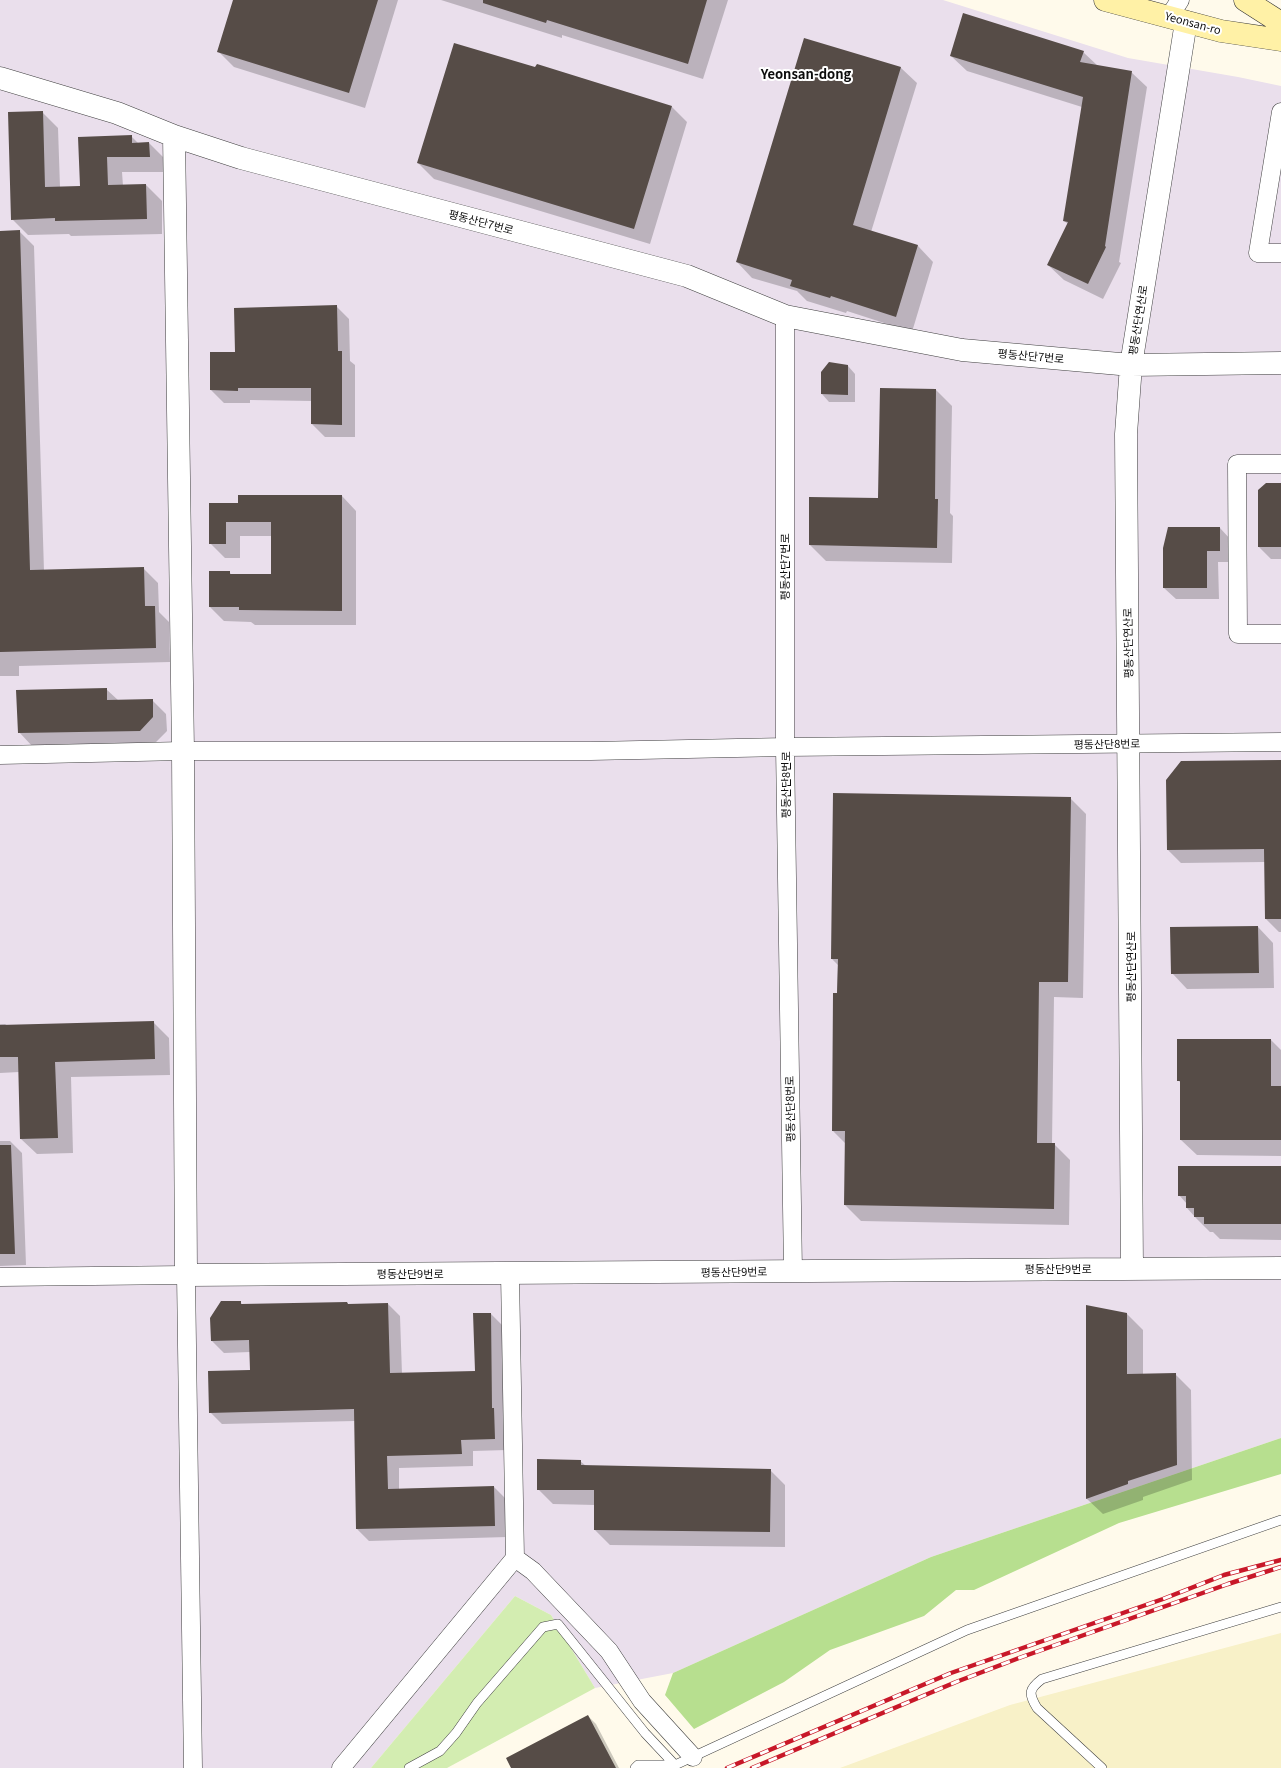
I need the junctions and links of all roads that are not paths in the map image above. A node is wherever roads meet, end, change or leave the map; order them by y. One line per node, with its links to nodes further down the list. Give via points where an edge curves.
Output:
1 (1105, 0): 3 (main road, Yeonsan-ro)
2 (1245, 0): 4 (main road)
3 (1178, 13): 5 (main road, Yeonsan-ro, via 1221,31); 12 (street, 평동산단연산로)
4 (1281, 23)
5 (1281, 40)
6 (0, 78): 8 (street, 평동산단7번로, via 117,113)
7 (1281, 112): 9 (street, via 1258,252)
8 (174, 136): 10 (street, 평동산단7번로, via 241,158 687,276); 18 (street)
9 (1281, 253)
10 (785, 316): 12 (street, 평동산단7번로, via 962,350); 17 (street, 평동산단7번로)
11 (1281, 363): 12 (street, 평동산단7번로)
12 (1131, 365): 16 (street, 평동산단연산로, via 1126,434)
13 (1281, 464): 14 (street, via 1237,464 1238,634)
14 (1281, 634)
15 (1281, 742): 16 (street, 평동산단8번로)
16 (1129, 744): 17 (street, 평동산단8번로); 20 (street, 평동산단연산로)
17 (785, 747): 18 (street, via 591,751); 22 (street, 평동산단8번로)
18 (183, 751): 19 (street); 24 (street)
19 (0, 755)
20 (1132, 1268): 21 (street, 평동산단9번로); 22 (street, 평동산단9번로)
21 (1281, 1268)
22 (793, 1271): 23 (street, 평동산단9번로)
23 (510, 1274): 24 (street, 평동산단9번로); 27 (street)
24 (186, 1275): 25 (street); 31 (street)
25 (0, 1277)
26 (1281, 1520): 29 (lane, via 966,1630)
27 (515, 1558): 29 (street, via 533,1571 609,1651 642,1701); 32 (street)
28 (1281, 1607): 35 (lane, via 1042,1678 1034,1685 1031,1698 1036,1708)
29 (693, 1757): 30 (lane)
30 (675, 1765): 33 (lane, via 645,1733 558,1624 543,1627 477,1703 440,1751); 34 (lane, via 638,1765)
31 (192, 1768)
32 (341, 1768)
33 (409, 1768)
34 (635, 1768)
35 (1102, 1768)

